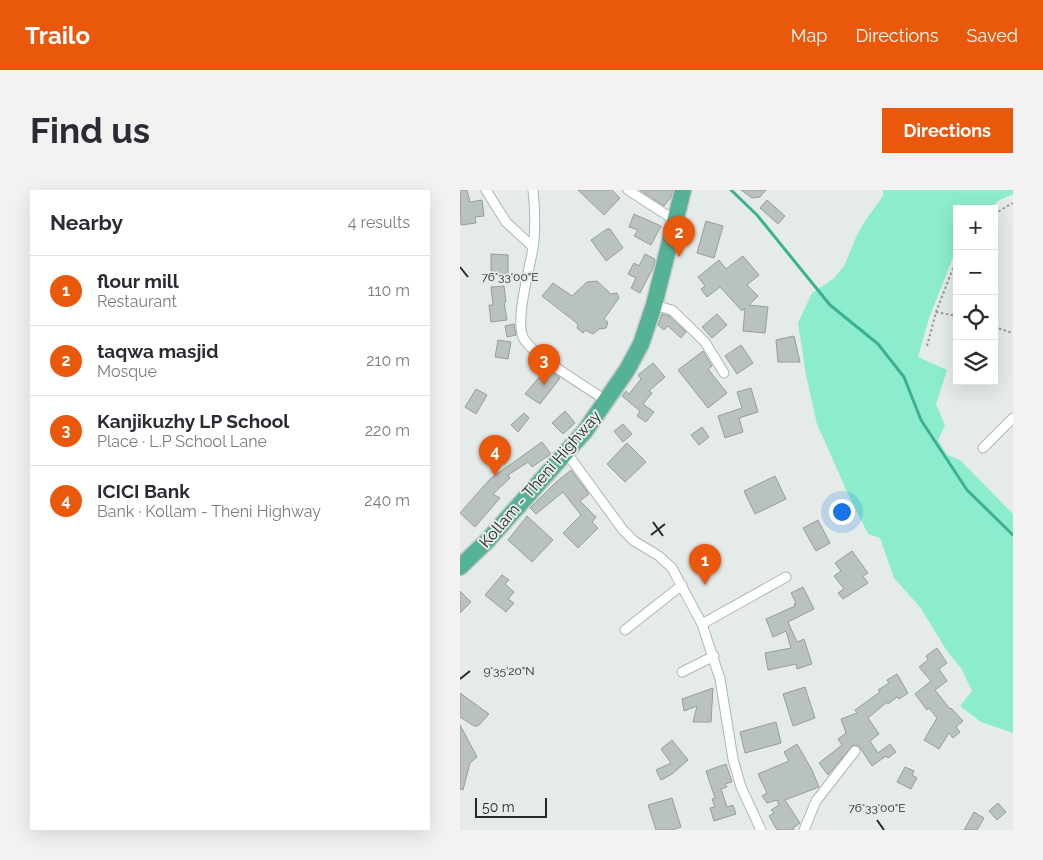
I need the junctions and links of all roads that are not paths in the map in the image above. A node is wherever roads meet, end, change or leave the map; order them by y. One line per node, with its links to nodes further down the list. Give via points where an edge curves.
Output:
1 (486, 190): 6 (street, via 506,222)
2 (533, 190): 6 (street, via 536,209)
3 (628, 190): 5 (street)
4 (683, 190): 5 (highway, Kollam - Theni Highway)
5 (676, 221): 7 (highway, Kollam - Theni Highway)
6 (533, 248): 9 (street, via 521,315 523,338 538,353)
7 (654, 305): 8 (street, via 672,310 706,342); 9 (highway, Kollam - Theni Highway, via 636,356)
8 (724, 373)
9 (606, 401): 12 (highway, Kollam - Theni Highway, via 596,418)
10 (1013, 418): 11 (street)
11 (983, 448)
12 (566, 452): 13 (highway, Kollam - Theni Highway); 15 (street, via 623,530 672,568)
13 (460, 567)
14 (786, 577): 16 (street)
15 (682, 585): 16 (street); 17 (street)
16 (702, 624): 18 (street)
17 (624, 630)
18 (714, 656): 19 (street); 21 (street, via 733,759)
19 (682, 672)
20 (855, 751): 22 (street, via 816,801)
21 (760, 830)
22 (804, 830)

